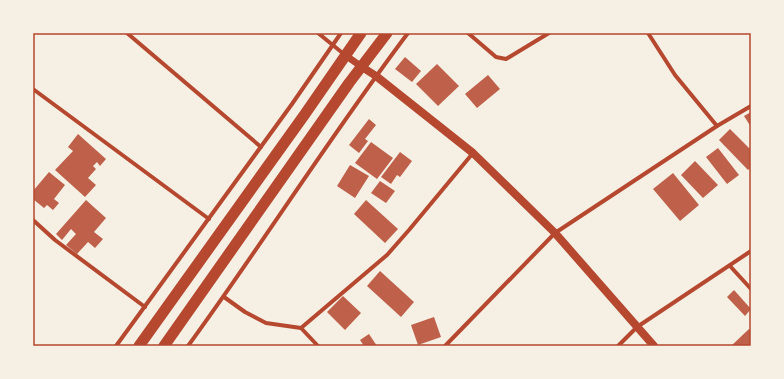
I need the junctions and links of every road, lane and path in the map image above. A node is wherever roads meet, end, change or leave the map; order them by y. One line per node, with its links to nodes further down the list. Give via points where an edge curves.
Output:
1 (127, 33): 17 (street)
2 (318, 33): 10 (street)
3 (341, 33): 10 (street)
4 (361, 33): 11 (highway)
5 (387, 33): 12 (highway)
6 (408, 33): 13 (street)
7 (468, 33): 8 (street, via 496,57 506,59)
8 (550, 33)
9 (648, 33): 16 (street, via 674,75)
10 (333, 45): 11 (street); 17 (street)
11 (345, 55): 12 (street); 30 (highway)
12 (362, 67): 13 (main road); 31 (highway)
13 (376, 76): 18 (main road); 25 (street)
14 (33, 89): 19 (street)
15 (751, 106): 16 (street)
16 (717, 126): 21 (street)
17 (261, 147): 19 (street)
18 (473, 153): 21 (main road); 28 (street, via 386,255)
19 (209, 219): 26 (street)
20 (33, 220): 26 (street, via 55,240)
21 (555, 233): 27 (main road); 34 (street)
22 (751, 251): 23 (street)
23 (730, 266): 24 (street); 27 (street)
24 (751, 289)
25 (224, 297): 28 (street, via 266,323); 32 (street)
26 (144, 307): 29 (street)
27 (637, 327): 35 (street); 36 (main road)
28 (301, 328): 33 (street)
29 (116, 346)
30 (139, 346)
31 (164, 346)
32 (188, 346)
33 (318, 346)
34 (445, 346)
35 (618, 346)
36 (654, 346)

